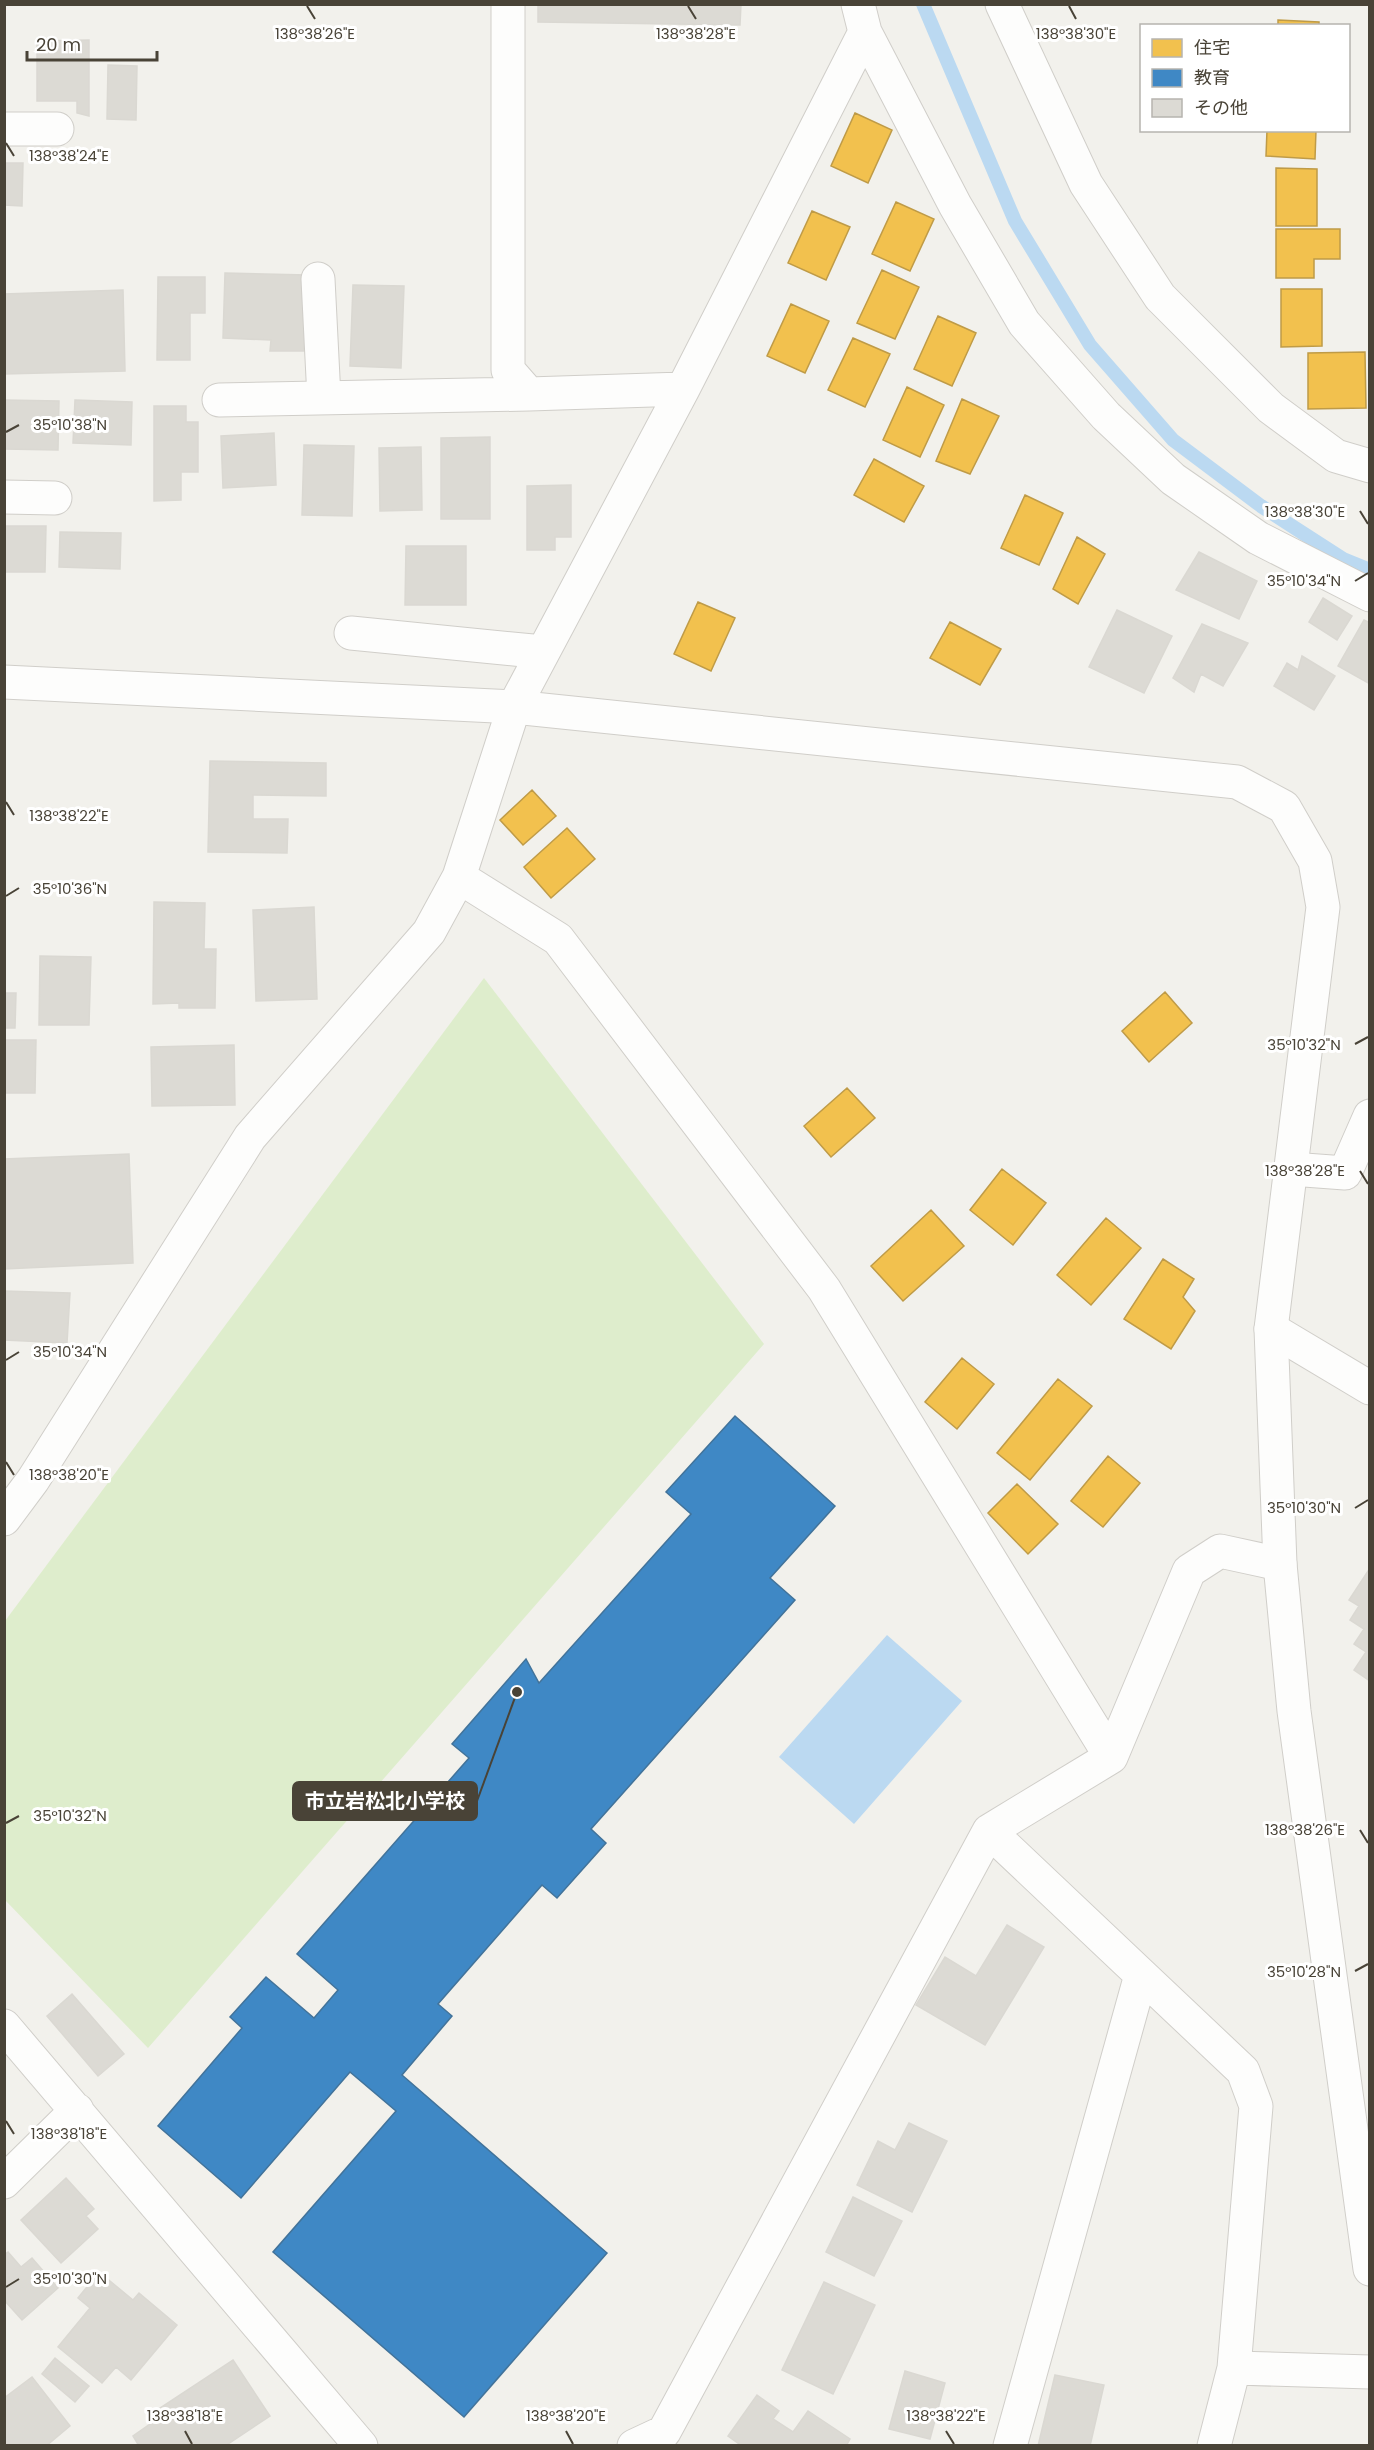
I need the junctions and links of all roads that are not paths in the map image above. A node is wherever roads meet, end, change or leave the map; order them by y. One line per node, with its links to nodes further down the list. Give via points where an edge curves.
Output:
1 (508, 4): 8 (street, via 508,370)
2 (1002, 4): 11 (street, via 1086,184 1160,297 1271,408 1336,456)
3 (862, 18): 7 (street); 14 (street, via 954,205 1024,323 1106,416 1173,479 1249,532)
4 (4, 129): 5 (street)
5 (57, 129)
6 (318, 279): 9 (street)
7 (683, 389): 8 (street); 16 (street)
8 (529, 394): 9 (street)
9 (324, 398): 10 (street)
10 (219, 400)
11 (1370, 466)
12 (4, 497): 13 (street)
13 (55, 498)
14 (1370, 595)
15 (351, 633): 16 (street)
16 (543, 652): 18 (street)
17 (4, 682): 18 (street)
18 (514, 706): 19 (street); 21 (street, via 1237,782 1284,807 1316,861 1323,907)
19 (459, 877): 24 (street, via 429,932 250,1137); 26 (street, via 558,939 824,1289)
20 (1370, 1116): 21 (street, via 1345,1173)
21 (1291, 1169): 22 (street)
22 (1271, 1329): 23 (street); 25 (street)
23 (1370, 1388)
24 (4, 1520)
25 (1280, 1564): 26 (street, via 1221,1551 1189,1571); 32 (street, via 1298,1745)
26 (1111, 1757): 27 (street)
27 (989, 1831): 28 (street); 35 (street)
28 (1141, 1974): 33 (street, via 1243,2071 1256,2106); 38 (street)
29 (4, 2026): 30 (street)
30 (77, 2110): 31 (street); 36 (street)
31 (4, 2182)
32 (1369, 2256)
33 (1234, 2368): 34 (street); 39 (street)
34 (1370, 2372)
35 (675, 2439): 37 (street)
36 (361, 2445)
37 (634, 2445)
38 (1010, 2445)
39 (1214, 2445)

